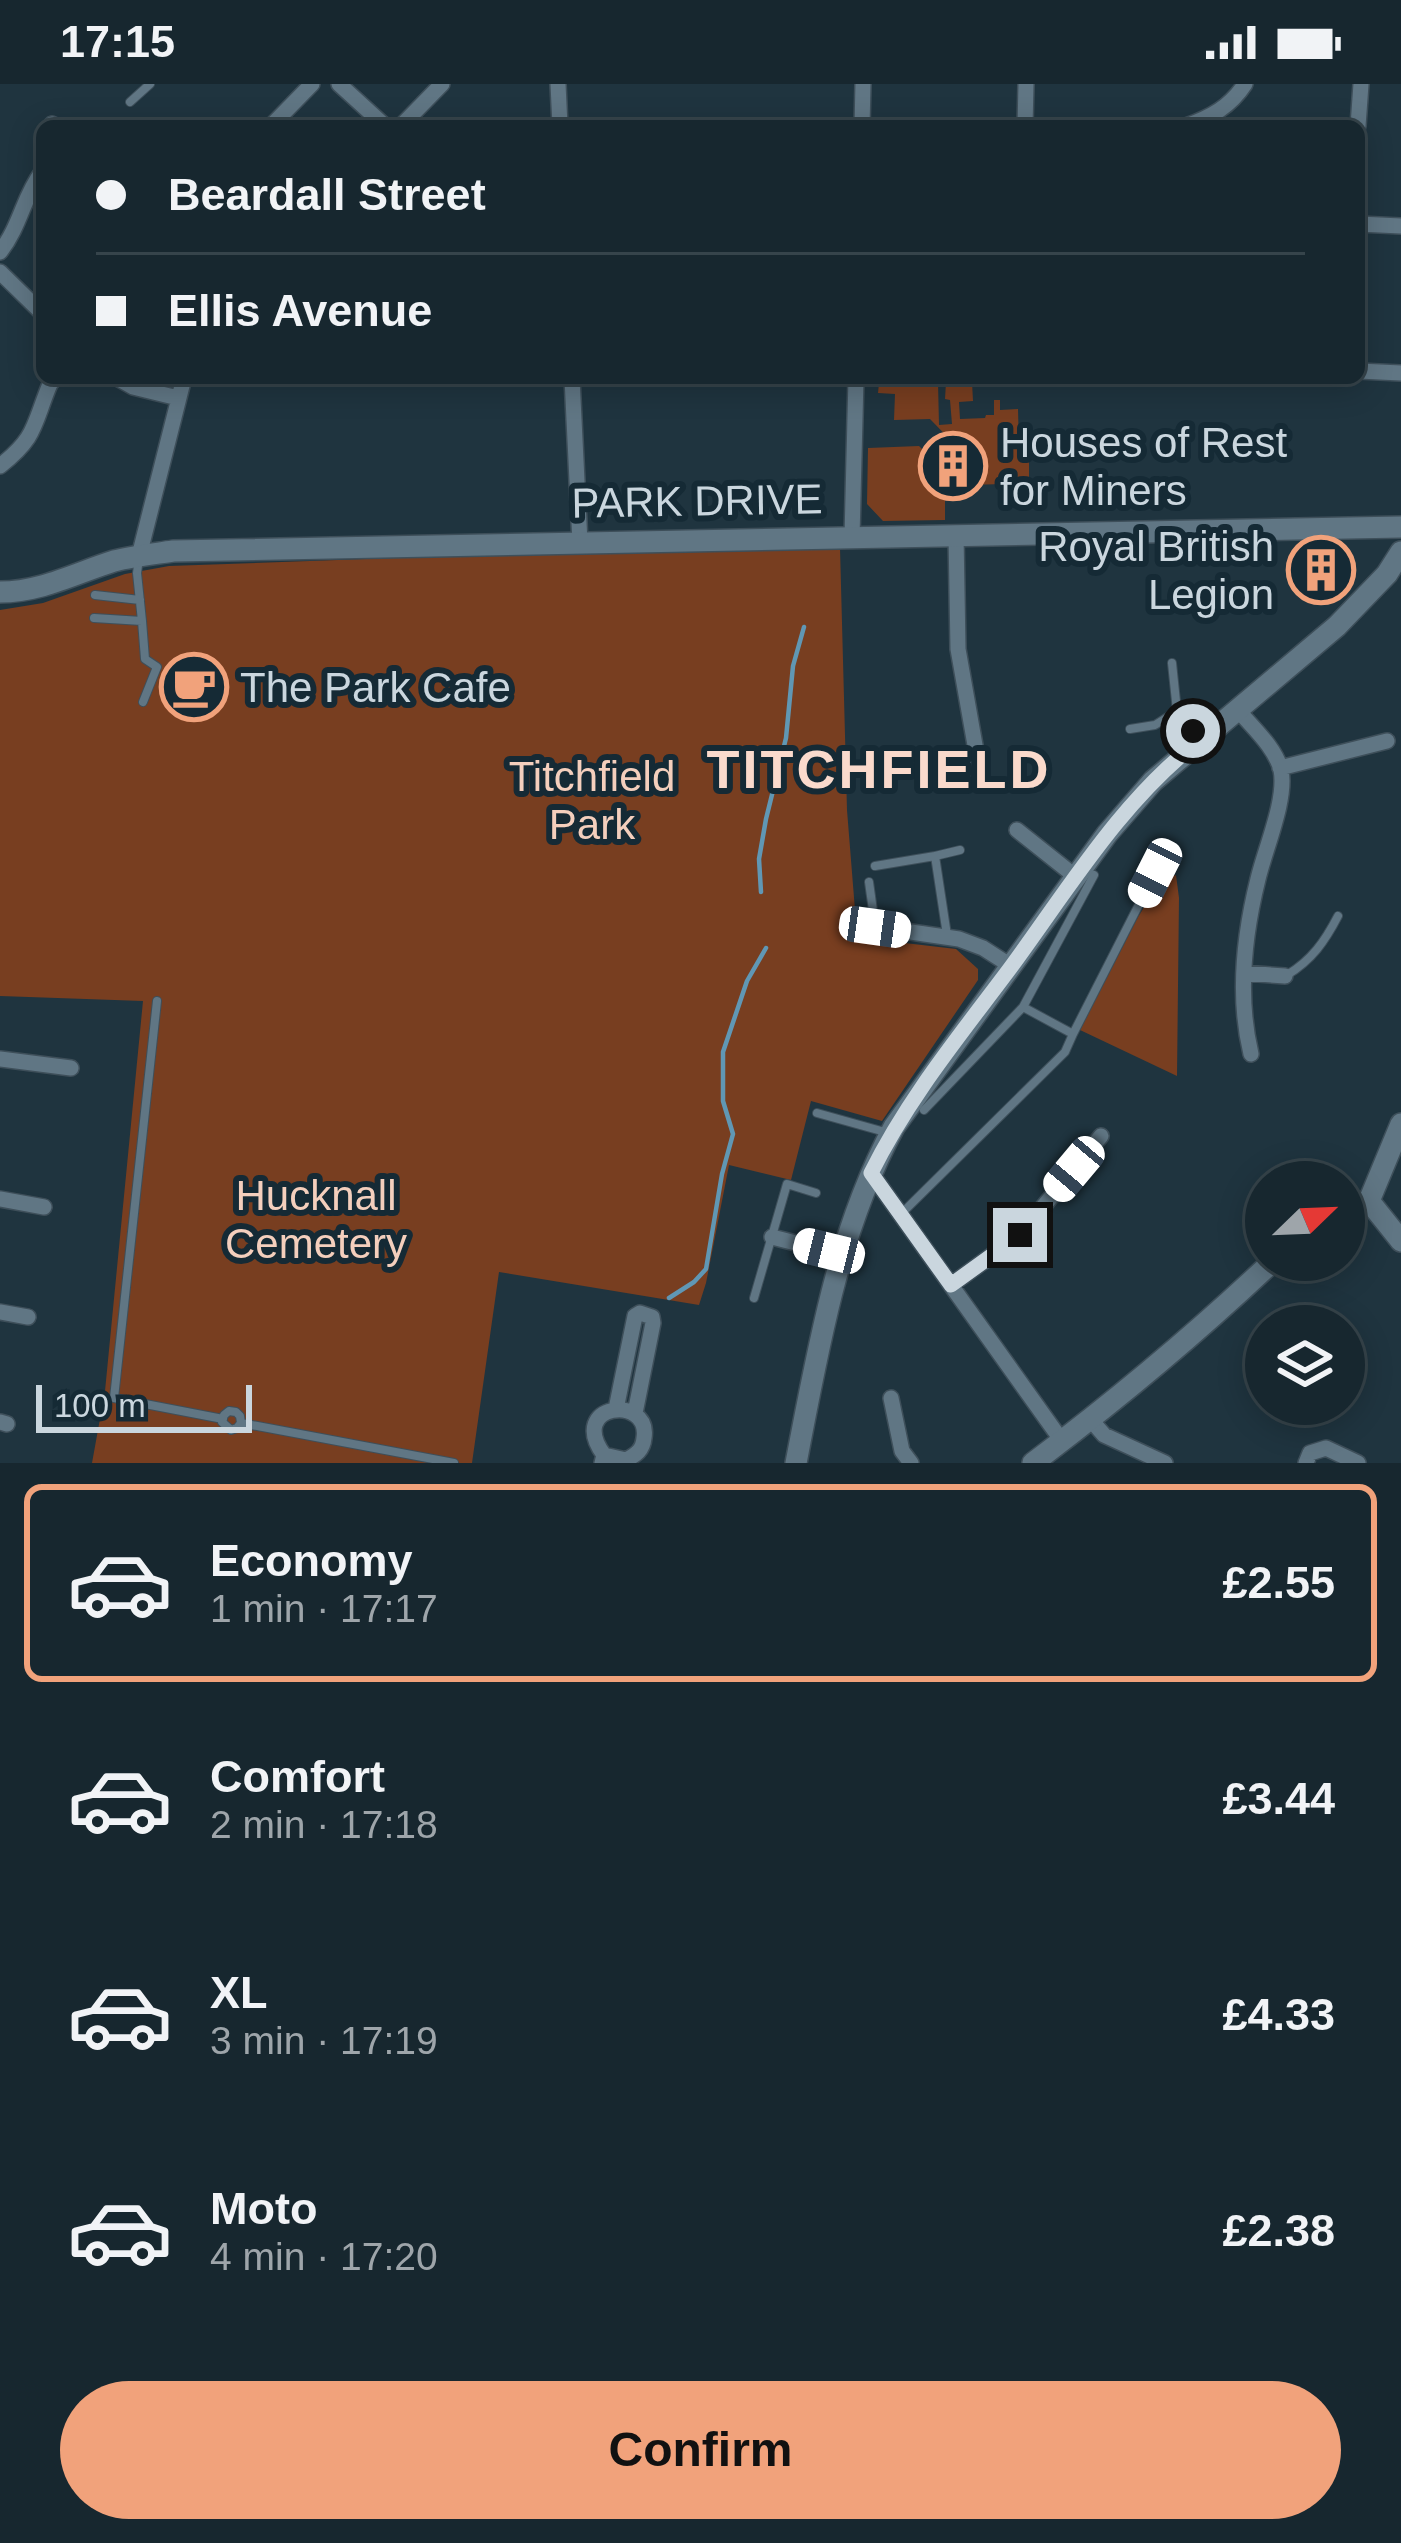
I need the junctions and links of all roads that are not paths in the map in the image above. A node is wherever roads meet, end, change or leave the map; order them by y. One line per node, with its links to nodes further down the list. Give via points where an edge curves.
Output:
1 (150, 84): 10 (lane)
2 (312, 84): 11 (street)
3 (339, 84): 12 (street)
4 (442, 84): 13 (street)
5 (558, 84): 14 (street)
6 (863, 84): 15 (street)
7 (1026, 84): 16 (street)
8 (1361, 84): 18 (street)
9 (1237, 87): 17 (street, via 1228,106)
10 (130, 103)
11 (281, 120)
12 (378, 120)
13 (407, 120)
14 (560, 120)
15 (862, 120)
16 (1025, 120)
17 (1201, 120)
18 (1358, 120)
19 (36, 181): 22 (street)
20 (1365, 224): 21 (street)
21 (1401, 226)
22 (0, 252)
23 (0, 272): 24 (street)
24 (36, 307)
25 (1365, 370): 26 (street)
26 (1401, 373)
27 (50, 384): 33 (street, via 33,432)
28 (128, 384): 32 (street)
29 (182, 384): 32 (street)
30 (572, 384): 37 (street)
31 (856, 384): 36 (street)
32 (178, 398): 39 (street)
33 (0, 466)
34 (1401, 526): 35 (street, PARK DRIVE)
35 (956, 536): 36 (street, PARK DRIVE); 53 (street, via 958,649)
36 (852, 537): 37 (street, PARK DRIVE)
37 (580, 543): 39 (street, PARK DRIVE)
38 (1401, 552): 40 (street)
39 (140, 556): 41 (street, PARK DRIVE); 43 (lane)
40 (1394, 577): 48 (street)
41 (0, 592)
42 (95, 596): 43 (lane)
43 (140, 600): 45 (lane)
44 (94, 618): 45 (lane)
45 (142, 621): 47 (lane, via 145,659 157,667)
46 (1172, 663): 49 (lane)
47 (143, 702)
48 (1238, 710): 51 (street); 54 (street)
49 (1177, 711): 50 (lane); 51 (lane)
50 (1130, 729)
51 (1200, 740): 60 (street, via 1139,797)
52 (1387, 741): 54 (street)
53 (978, 762)
54 (1280, 768): 68 (street)
55 (1017, 830): 60 (street)
56 (959, 850): 57 (lane)
57 (935, 856): 58 (lane); 66 (lane)
58 (875, 866)
59 (1155, 873): 72 (lane)
60 (1085, 876): 62 (street)
61 (868, 882): 65 (lane)
62 (1061, 915): 67 (street); 71 (lane)
63 (1338, 916): 69 (lane, via 1323,944)
64 (849, 923): 65 (street)
65 (875, 927): 66 (street)
66 (947, 937): 67 (street)
67 (1011, 966): 76 (street)
68 (1244, 974): 69 (street); 73 (street)
69 (1286, 976)
70 (157, 1001): 106 (lane, via 114,1398 223,1419 236,1412 241,1423)
71 (1023, 1007): 72 (lane); 76 (lane)
72 (1073, 1034): 88 (lane)
73 (1251, 1054)
74 (0, 1059): 75 (street)
75 (71, 1068)
76 (943, 1076): 77 (lane); 80 (street)
77 (924, 1110)
78 (817, 1113): 80 (lane)
79 (1401, 1124): 85 (street)
80 (890, 1133): 82 (street)
81 (1101, 1136): 93 (street, via 1020,1235)
82 (871, 1173): 88 (street); 91 (street)
83 (816, 1193): 89 (lane, via 788,1184)
84 (0, 1199): 87 (street)
85 (1370, 1202): 86 (street); 90 (street)
86 (1365, 1203)
87 (44, 1208)
88 (901, 1215): 93 (street)
89 (772, 1237): 91 (street); 94 (lane)
90 (1401, 1241)
91 (843, 1255): 107 (street)
92 (1252, 1281): 100 (street)
93 (951, 1285): 103 (street)
94 (754, 1298)
95 (0, 1312): 96 (street)
96 (28, 1317)
97 (891, 1398): 101 (street)
98 (616, 1409): 99 (street); 99 (street, via 640,1312 653,1323); 104 (street, via 594,1428)
99 (634, 1413): 105 (street, via 643,1445)
100 (1090, 1420): 103 (street); 110 (street, via 1104,1435)
101 (897, 1425): 102 (street); 108 (street)
102 (875, 1429)
103 (1062, 1441): 109 (street)
104 (603, 1459): 105 (street)
105 (626, 1461)
106 (454, 1463)
107 (796, 1463)
108 (910, 1463)
109 (1033, 1463)
110 (1165, 1463)
111 (1306, 1463): 112 (street, via 1326,1448)
112 (1358, 1463)

